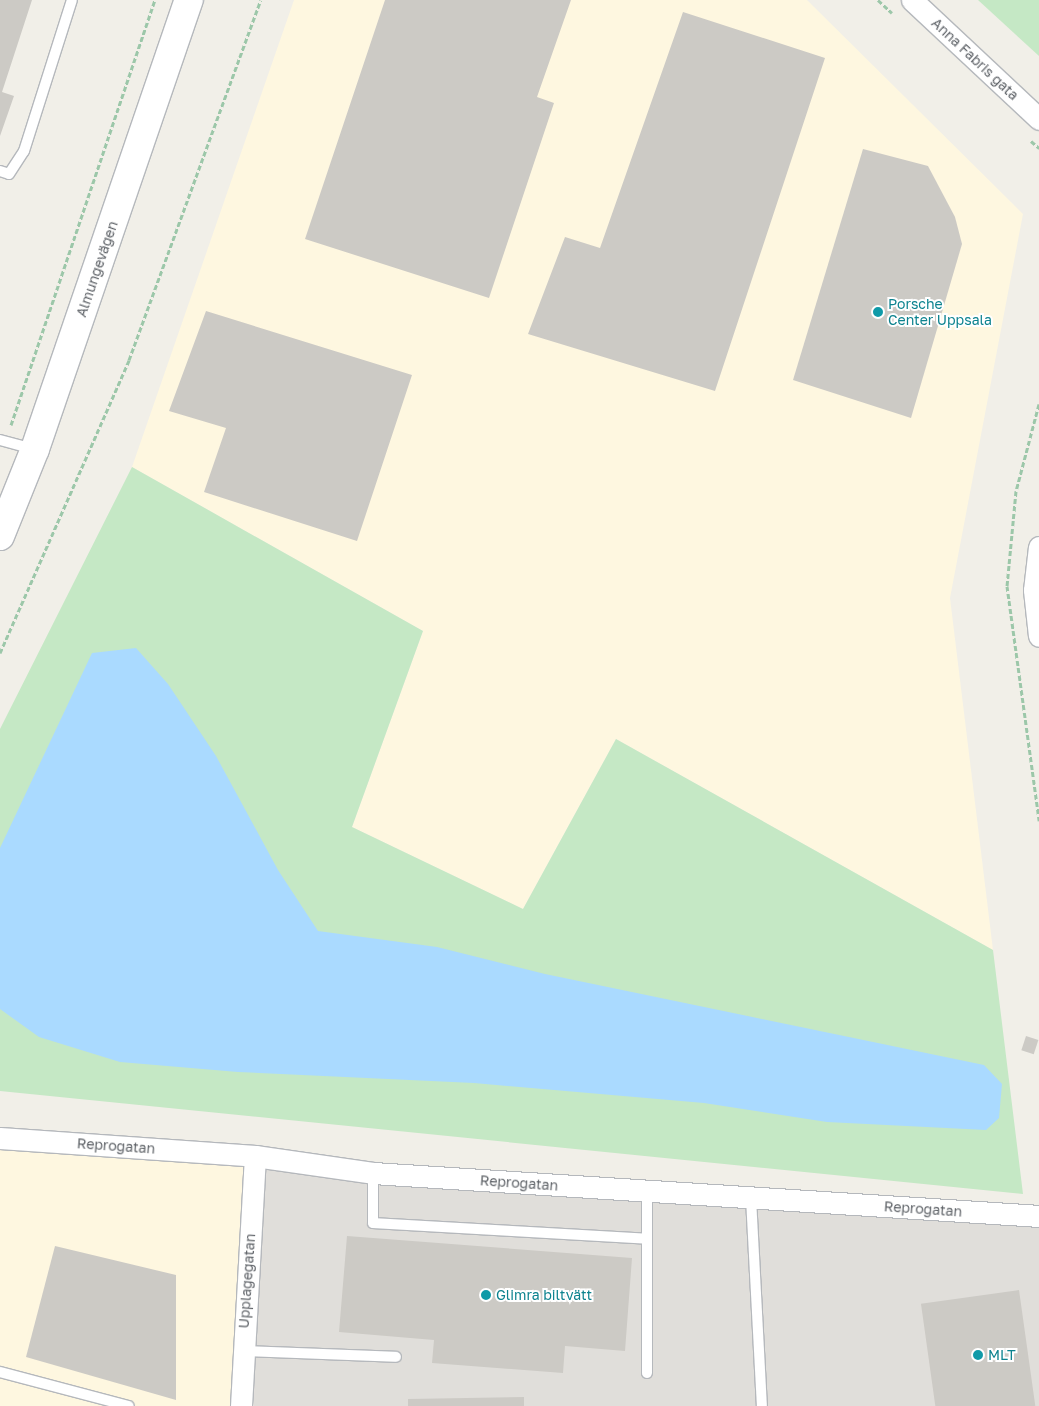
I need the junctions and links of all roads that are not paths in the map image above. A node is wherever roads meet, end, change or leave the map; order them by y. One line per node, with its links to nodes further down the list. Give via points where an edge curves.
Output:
1 (72, 0): 5 (lane, via 24,151 9,174)
2 (190, 0): 7 (main road, Almungevägen)
3 (912, 0): 4 (street, Anna Fabris gata)
4 (1039, 118)
5 (0, 171)
6 (2, 441): 7 (lane)
7 (35, 449): 8 (main road, Almungevägen)
8 (0, 536)
9 (1039, 547): 10 (street, via 1034,590)
10 (1039, 636)
11 (0, 1138): 12 (street, Reprogatan)
12 (256, 1156): 13 (street, Reprogatan); 18 (street, Upplagegatan)
13 (373, 1173): 14 (street, Reprogatan); 17 (lane, via 373,1223)
14 (647, 1191): 15 (street, Reprogatan); 17 (lane)
15 (751, 1198): 16 (street, Reprogatan); 24 (lane)
16 (1039, 1216)
17 (647, 1239): 21 (lane)
18 (242, 1351): 19 (lane); 23 (street, Upplagegatan)
19 (396, 1358)
20 (0, 1372): 22 (lane)
21 (647, 1373)
22 (129, 1406)
23 (241, 1406)
24 (762, 1406)

